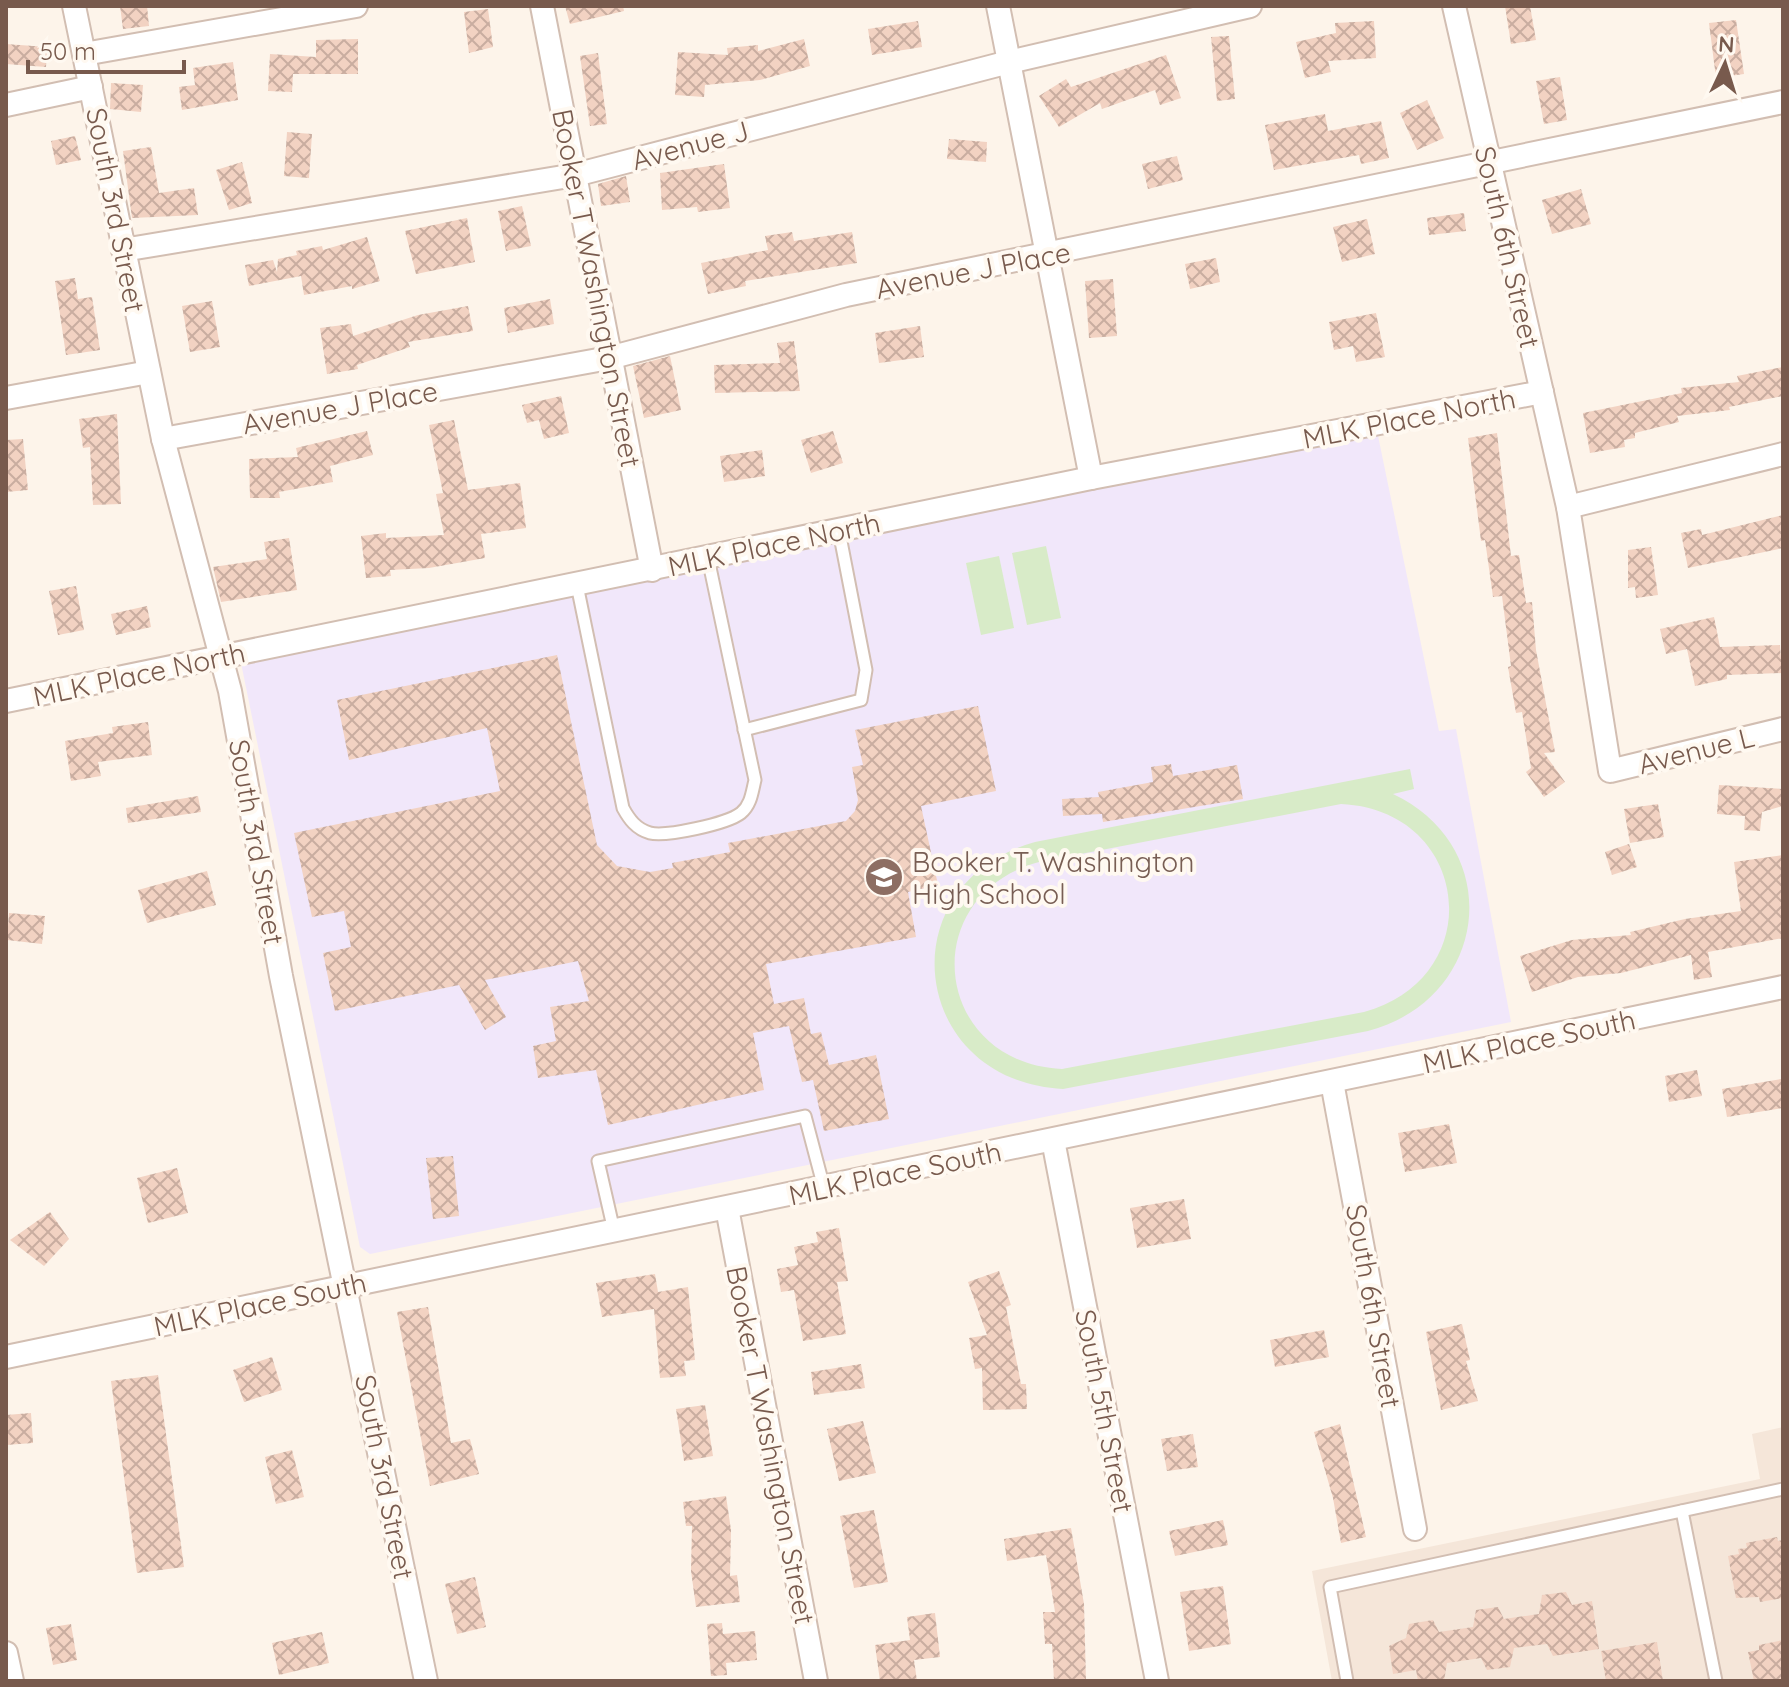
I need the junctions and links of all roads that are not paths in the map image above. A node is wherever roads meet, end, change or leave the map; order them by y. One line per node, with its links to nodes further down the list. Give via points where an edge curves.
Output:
1 (74, 6): 7 (street, South 3rd Street)
2 (356, 6): 7 (street)
3 (542, 6): 13 (street, Booker T Washington Street)
4 (998, 6): 8 (street)
5 (1250, 6): 8 (street, Avenue J)
6 (1454, 6): 12 (street, South 6th Street)
7 (84, 54): 9 (street, South 3rd Street)
8 (1009, 62): 13 (street, Avenue J); 15 (street)
9 (91, 87): 11 (street); 14 (street, South 3rd Street)
10 (1783, 102): 12 (street, Avenue J Place)
11 (6, 105)
12 (1489, 164): 15 (street, Avenue J Place); 18 (street, South 6th Street)
13 (575, 175): 14 (street, Avenue J); 16 (street, Booker T Washington Street)
14 (123, 250): 17 (street, South 3rd Street)
15 (1046, 256): 16 (street, Avenue J Place, via 846,295); 22 (street)
16 (609, 358): 20 (street, Avenue J Place); 26 (street, Booker T Washington Street)
17 (149, 372): 19 (street); 20 (street, South 3rd Street)
18 (1542, 392): 22 (street, MLK Place North); 23 (street, South 6th Street)
19 (6, 398)
20 (163, 439): 28 (street, South 3rd Street)
21 (1783, 454): 23 (street)
22 (1091, 478): 24 (street, MLK Place North)
23 (1568, 507): 32 (street, South 6th Street)
24 (839, 531): 25 (street, MLK Place North); 31 (lane, via 866,670 861,700)
25 (708, 558): 26 (street, MLK Place North); 31 (lane)
26 (652, 570): 27 (street, MLK Place North)
27 (577, 585): 28 (street, MLK Place North); 31 (lane, via 623,808 638,827 665,834 743,812 755,780)
28 (220, 657): 29 (street, MLK Place North); 39 (street, South 3rd Street)
29 (6, 701)
30 (1783, 729): 32 (street, Avenue L)
31 (744, 730)
32 (1610, 771)
33 (1783, 987): 34 (street, MLK Place South)
34 (1332, 1082): 35 (street, MLK Place South); 43 (street, South 6th Street)
35 (1053, 1140): 36 (street, MLK Place South); 48 (street, South 5th Street)
36 (824, 1188): 37 (street, MLK Place South); 38 (lane, via 805,1116 598,1161)
37 (727, 1208): 38 (street, MLK Place South); 47 (street, Booker T Washington Street)
38 (614, 1231): 39 (street, MLK Place South)
39 (347, 1287): 40 (street, MLK Place South); 46 (street, South 3rd Street)
40 (6, 1357)
41 (1783, 1489): 42 (lane)
42 (1682, 1511): 49 (lane, via 1330,1587); 50 (lane)
43 (1415, 1529)
44 (6, 1653): 45 (street)
45 (12, 1681)
46 (426, 1681)
47 (816, 1681)
48 (1157, 1681)
49 (1347, 1681)
50 (1716, 1681)

